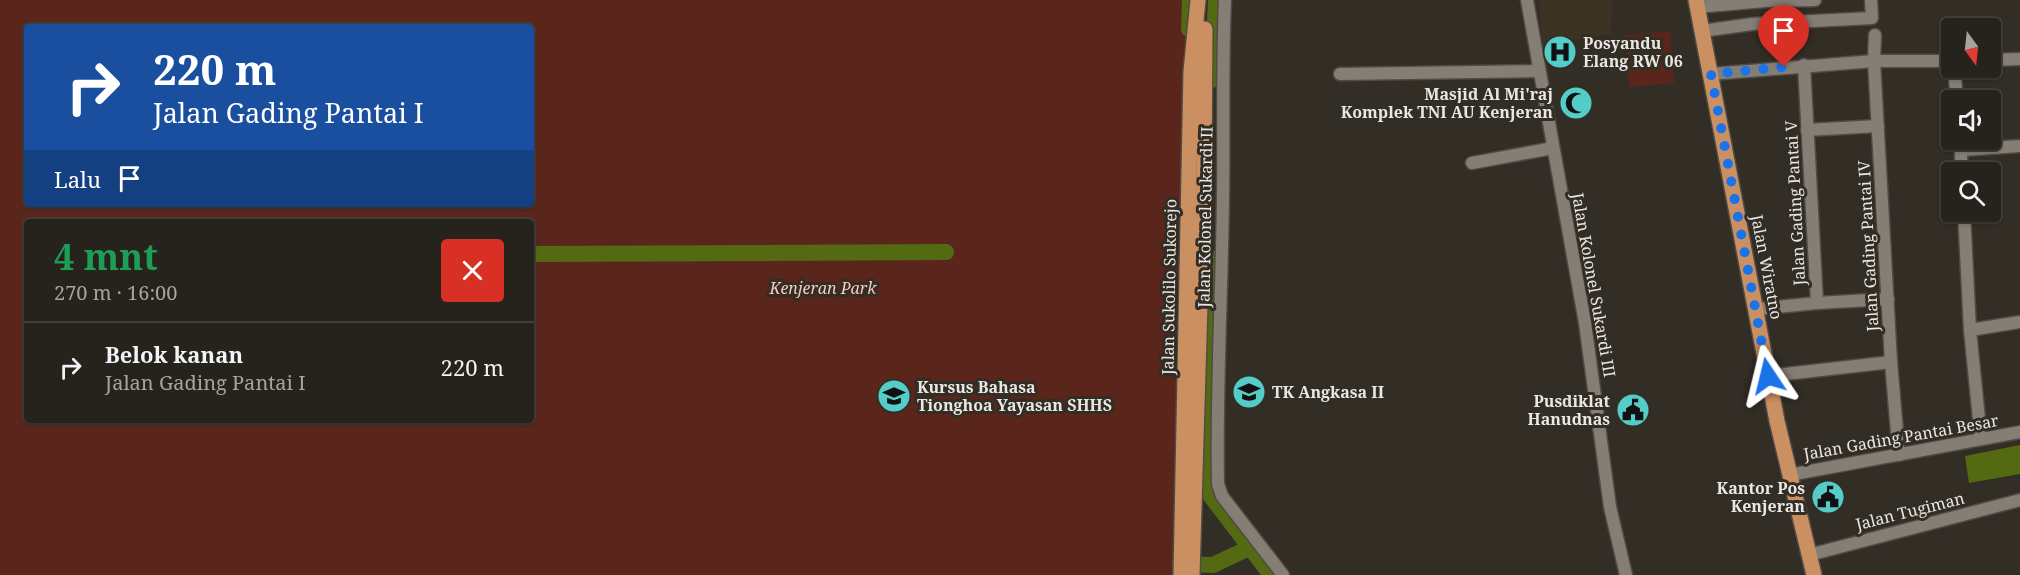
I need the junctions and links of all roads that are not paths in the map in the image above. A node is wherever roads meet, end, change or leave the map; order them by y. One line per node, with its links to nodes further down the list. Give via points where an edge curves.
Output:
1 (1198, 0): 24 (main road, Jalan Sukolilo Sukorejo, via 1191,72)
2 (1208, 0): 24 (main road, Jalan Sukolilo Sukorejo)
3 (1225, 0): 40 (street, Jalan Kolonel Sukardi II, via 1218,484 1222,496)
4 (1527, 0): 15 (street, Jalan Kolonel Sukardi III)
5 (1815, 0): 7 (street)
6 (1871, 0): 8 (street, via 1872,18 1752,24)
7 (1696, 4): 8 (main road, Jalan Wiratno)
8 (1702, 31): 17 (main road, Jalan Wiratno)
9 (1875, 35): 12 (street, Jalan Gading Pantai IV)
10 (2020, 59): 11 (street)
11 (2001, 60)
12 (1874, 61): 13 (street); 14 (street); 18 (street, Jalan Gading Pantai IV)
13 (1941, 61)
14 (1804, 66): 17 (street); 19 (street, Jalan Gading Pantai V)
15 (1539, 71): 16 (street); 22 (street, Jalan Kolonel Sukardi III)
16 (1340, 74)
17 (1711, 74): 28 (main road, Jalan Wiratno)
18 (1878, 126): 19 (street); 26 (street, Jalan Gading Pantai IV)
19 (1807, 130): 27 (street, Jalan Gading Pantai V)
20 (2001, 146): 21 (street)
21 (2020, 146)
22 (1553, 148): 23 (street); 41 (street, Jalan Kolonel Sukardi III, via 1585,323 1610,507)
23 (1472, 163)
24 (1197, 170): 39 (main road, Jalan Sukolilo Sukorejo)
25 (1965, 222): 30 (street)
26 (1888, 299): 27 (street); 31 (street, Jalan Gading Pantai IV)
27 (1817, 303): 28 (street)
28 (1757, 309): 32 (main road, Jalan Wiratno)
29 (2020, 322): 30 (street)
30 (1970, 330): 34 (street)
31 (1891, 362): 32 (street); 35 (street, Jalan Gading Pantai IV)
32 (1768, 376): 36 (main road, Jalan Wiratno)
33 (2020, 432): 34 (street, Jalan Gading Pantai Besar)
34 (1981, 439): 35 (street, Jalan Gading Pantai Besar)
35 (1899, 455): 36 (street, Jalan Gading Pantai Besar)
36 (1789, 475): 38 (main road, Jalan Wiratno)
37 (2020, 500): 38 (street, Jalan Tugiman)
38 (1809, 555): 42 (main road, Jalan Wiratno)
39 (1186, 574)
40 (1283, 575)
41 (1626, 575)
42 (1814, 575)

